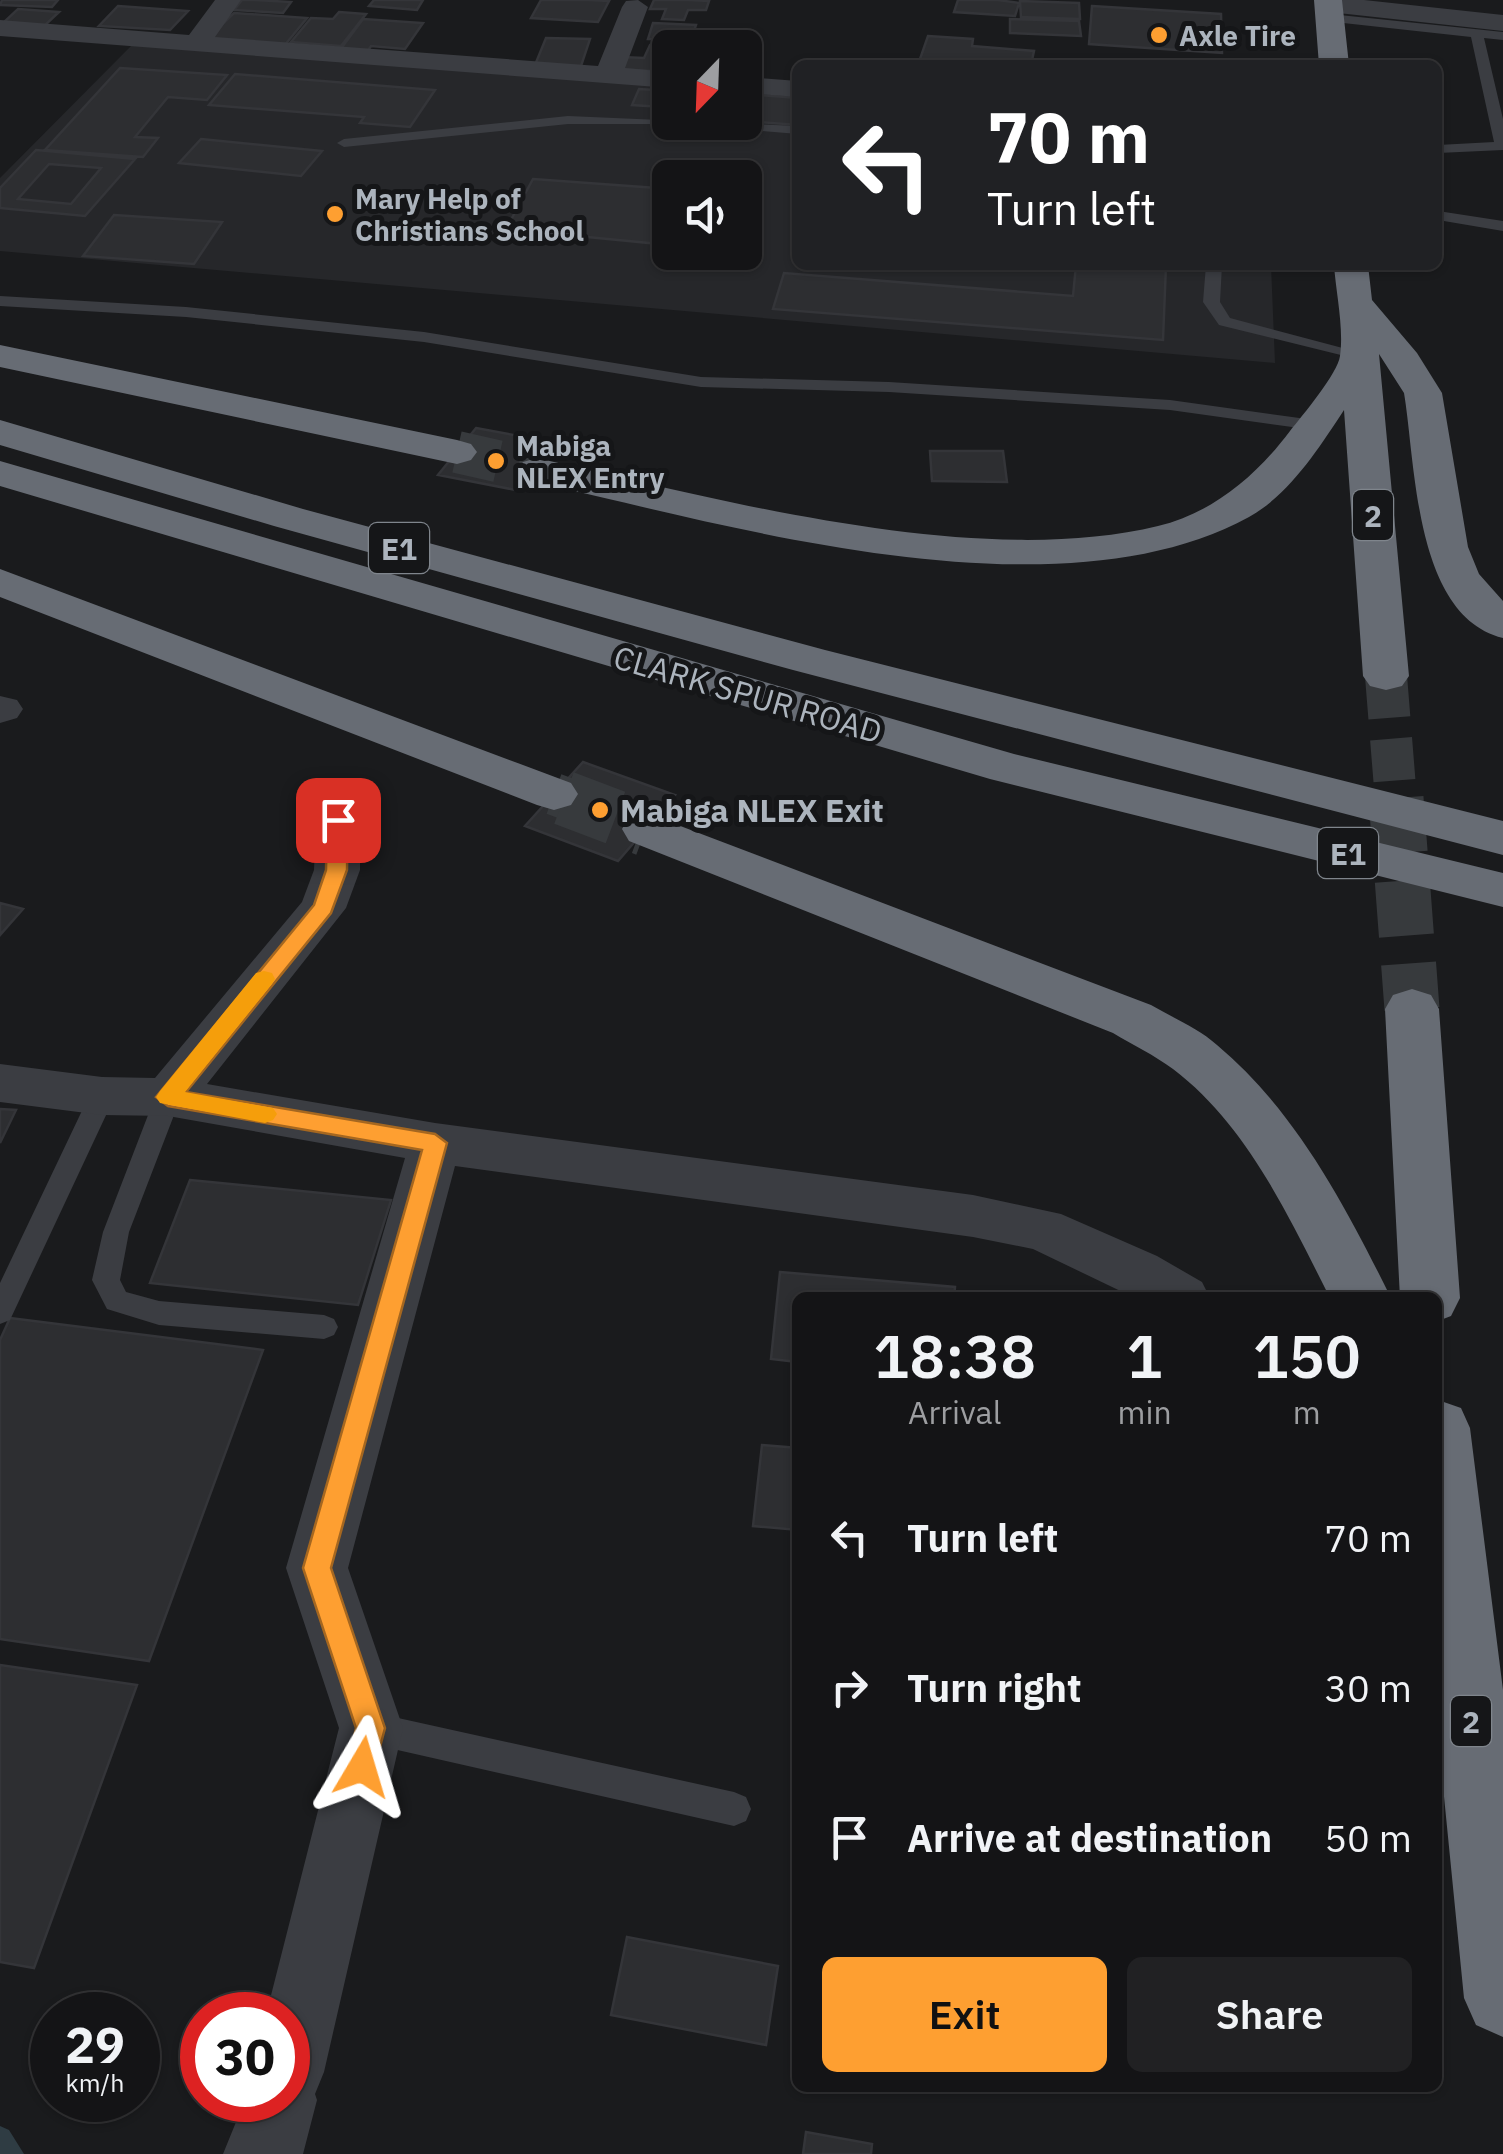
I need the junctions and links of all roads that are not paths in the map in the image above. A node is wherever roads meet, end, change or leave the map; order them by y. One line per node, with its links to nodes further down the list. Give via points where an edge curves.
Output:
1 (228, 0): 8 (street)
2 (635, 7): 10 (street)
3 (1329, 7): 4 (street); 6 (lane); 9 (highway)
4 (1503, 23)
5 (0, 28): 8 (street)
6 (1478, 35): 7 (lane); 18 (lane)
7 (1503, 36)
8 (197, 43): 10 (street)
9 (1334, 60)
10 (608, 76): 11 (street)
11 (652, 79)
12 (762, 86): 13 (street)
13 (792, 88)
14 (652, 122): 17 (lane, via 568,120)
15 (762, 128): 16 (lane)
16 (792, 130)
17 (344, 143)
18 (1502, 146): 19 (lane)
19 (1442, 150)
20 (1442, 217): 21 (lane)
21 (1503, 226)
22 (1214, 270): 25 (lane, via 1211,309 1218,320)
23 (1352, 283): 25 (highway, 2); 33 (highway, via 1423,388 1444,547 1469,591)
24 (0, 300): 27 (lane, via 424,337 702,382 1170,406)
25 (1360, 355): 27 (highway); 34 (highway, 2)
26 (0, 356): 29 (highway)
27 (1314, 424): 30 (highway, via 1270,482 1233,510 1147,542 1090,551 971,550 870,536)
28 (0, 432): 38 (highway, CLARK SPUR ROAD / E1, via 819,664)
29 (456, 452)
30 (537, 470)
31 (0, 473): 39 (highway, CLARK SPUR ROAD / E1, via 1007,768)
32 (0, 582): 35 (highway)
33 (1503, 624)
34 (1386, 676)
35 (554, 794)
36 (338, 820): 43 (street, via 337,870 324,908)
37 (646, 829): 46 (highway, via 1132,1019 1194,1056 1242,1100 1285,1156)
38 (1503, 838)
39 (1503, 890)
40 (1412, 1009): 47 (highway)
41 (0, 1083): 42 (street)
42 (102, 1096): 43 (street); 48 (lane)
43 (168, 1097): 44 (street); 49 (lane, via 116,1232 106,1280 116,1301 159,1313)
44 (435, 1143): 45 (street, via 1042,1229); 51 (street, via 317,1568)
45 (1173, 1292)
46 (1358, 1292)
47 (1430, 1292)
48 (0, 1312)
49 (324, 1327)
50 (1442, 1477): 54 (highway, 2)
51 (371, 1728): 52 (lane); 53 (street)
52 (734, 1809)
53 (307, 1992)
54 (1503, 1998)
55 (276, 2122): 56 (street)
56 (260, 2154)

